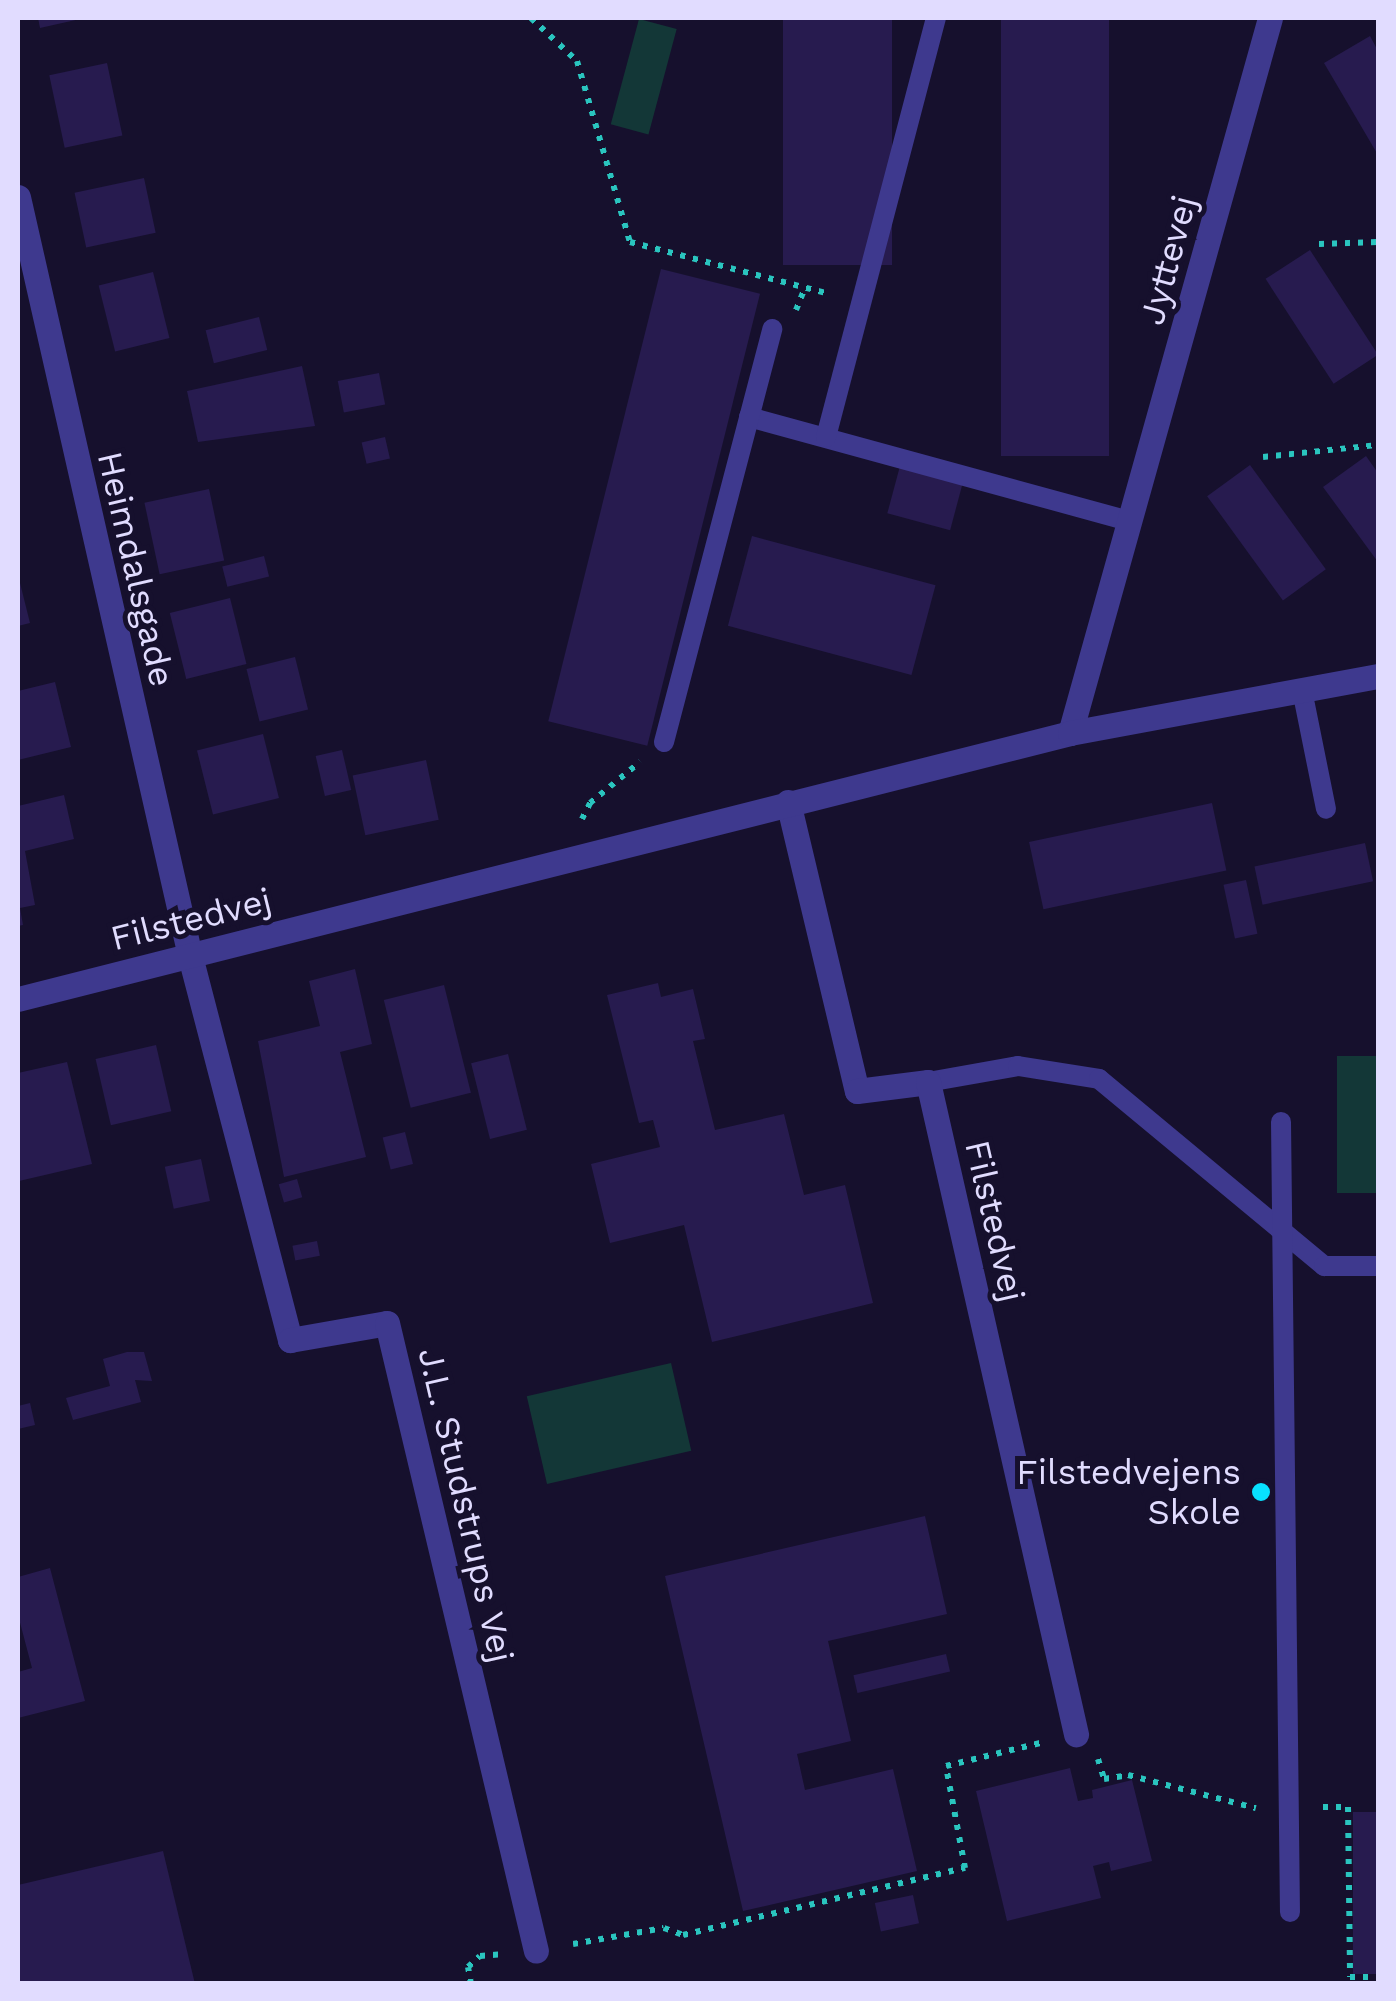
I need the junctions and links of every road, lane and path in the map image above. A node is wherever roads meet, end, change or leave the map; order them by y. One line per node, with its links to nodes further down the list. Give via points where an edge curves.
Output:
1 (531, 18): 7 (path, via 577,61 630,242)
2 (936, 18): 7 (lane)
3 (1270, 18): 13 (street, Jyttevej)
4 (18, 197): 21 (street, Heimdalsgade)
5 (1378, 242): 6 (path)
6 (1319, 244)
7 (861, 302): 10 (lane)
8 (772, 329): 9 (lane)
9 (749, 416): 10 (lane); 17 (lane)
10 (826, 437): 13 (lane)
11 (1378, 446): 12 (path)
12 (1263, 457)
13 (1130, 521): 16 (street, Jyttevej)
14 (1378, 676): 15 (street, Filstedvej)
15 (1302, 690): 16 (street, Filstedvej); 19 (lane)
16 (1070, 733): 18 (street, Filstedvej)
17 (664, 742): 20 (path, via 590,803)
18 (788, 802): 20 (street, Filstedvej); 23 (street, via 856,1091)
19 (1326, 809)
20 (564, 858): 21 (street, Filstedvej)
21 (190, 956): 22 (street, Filstedvej); 30 (street, J.L. Studstrups Vej, via 290,1340 388,1324)
22 (18, 999)
23 (928, 1082): 25 (lane, via 1018,1066 1099,1079); 27 (street, Filstedvej)
24 (1281, 1122): 25 (lane)
25 (1283, 1234): 26 (lane, via 1324,1266); 28 (lane)
26 (1378, 1266)
27 (1076, 1734): 28 (path, via 1090,1734 1104,1779 1128,1775 1252,1808); 30 (path, via 946,1766 964,1868 683,1935 664,1928)
28 (1289, 1808): 29 (lane); 31 (path, via 1348,1807 1350,1978)
29 (1290, 1912)
30 (536, 1950): 32 (path, via 480,1956 468,1967)
31 (1378, 1977)
32 (471, 1984)

